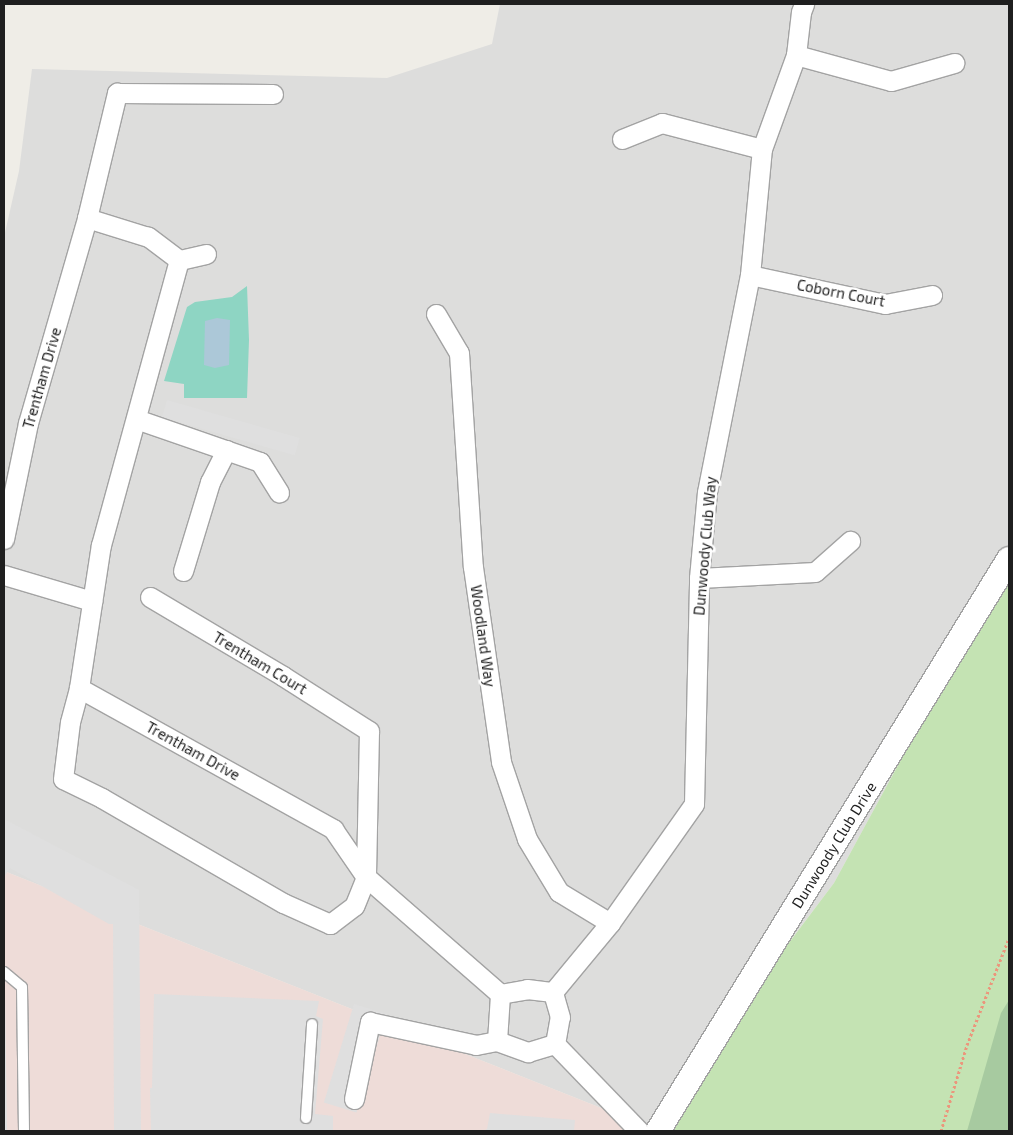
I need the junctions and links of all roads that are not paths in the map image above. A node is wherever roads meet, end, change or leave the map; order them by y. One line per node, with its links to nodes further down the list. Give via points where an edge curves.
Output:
1 (804, 4): 2 (street, Dunwoody Club Way)
2 (796, 55): 3 (street, via 891,81); 6 (street, Dunwoody Club Way)
3 (954, 63)
4 (273, 94): 7 (street, Trentham Drive, via 117,93)
5 (622, 139): 6 (street, via 662,123)
6 (762, 149): 10 (street, Dunwoody Club Way)
7 (87, 218): 9 (street, via 148,237); 16 (street, Trentham Drive, via 28,424)
8 (206, 254): 9 (street)
9 (179, 260): 13 (street)
10 (750, 275): 11 (street, Coborn Court, via 885,304); 21 (street, Dunwoody Club Way, via 707,492)
11 (932, 295)
12 (436, 314): 26 (street, Woodland Way, via 459,353 473,567 501,762 527,839 559,892)
13 (136, 419): 14 (street); 23 (street, via 101,546)
14 (226, 450): 15 (street, via 260,462); 19 (street, via 210,482)
15 (279, 492)
16 (4, 539)
17 (850, 541): 21 (street, via 814,572)
18 (1009, 559): 37 (street, Dunwoody Club Drive)
19 (183, 571)
20 (4, 575): 23 (street)
21 (699, 578): 26 (street, Dunwoody Club Way, via 694,804)
22 (150, 598): 25 (street, Trentham Court, via 369,731)
23 (92, 601): 24 (street)
24 (79, 688): 25 (street, Trentham Drive, via 333,829); 25 (street, via 70,722 63,779 102,798 284,903 330,924 354,906)
25 (366, 877): 29 (street, Trentham Drive)
26 (610, 923): 28 (street, Dunwoody Club Way)
27 (4, 972): 35 (lane, via 22,987)
28 (553, 992): 29 (street, via 527,989); 32 (street, via 560,1017)
29 (500, 994): 31 (street)
30 (312, 1024): 34 (lane)
31 (497, 1041): 32 (street, via 528,1052); 33 (street, via 476,1045 370,1022)
32 (555, 1044): 36 (street)
33 (354, 1099)
34 (306, 1118)
35 (24, 1131)
36 (639, 1131)
37 (658, 1131)

